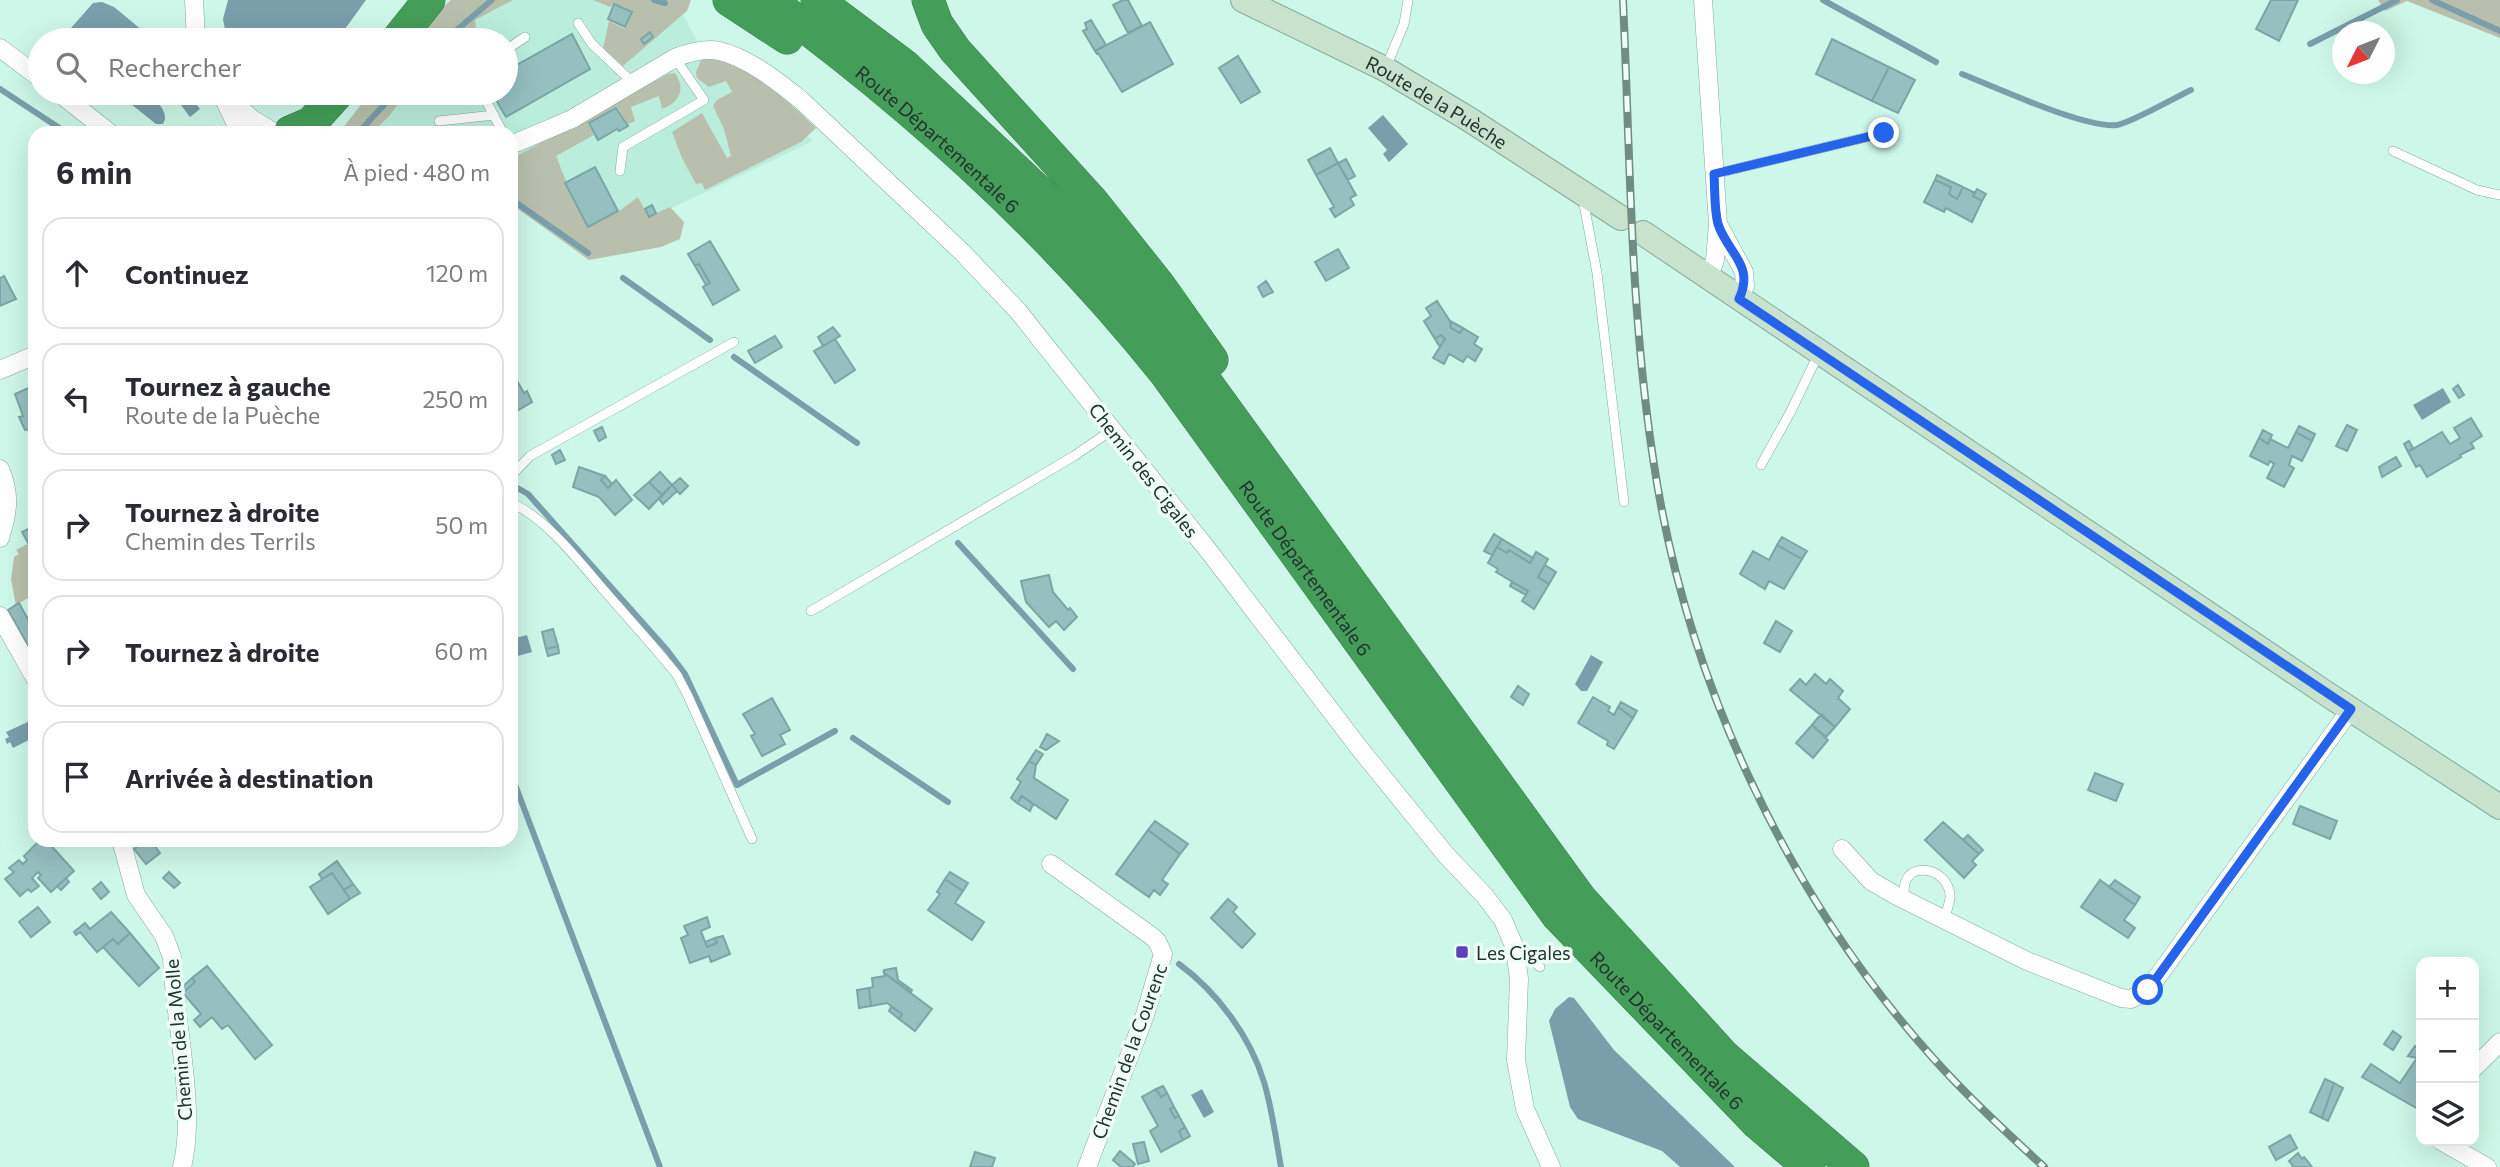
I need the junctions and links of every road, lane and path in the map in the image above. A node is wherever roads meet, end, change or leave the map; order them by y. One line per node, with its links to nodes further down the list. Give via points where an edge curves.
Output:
1 (194, 0): 12 (street)
2 (404, 0): 13 (highway)
3 (429, 0): 14 (highway)
4 (729, 0): 48 (highway, via 910,131)
5 (769, 0): 48 (highway, Route Départementale 6, via 843,54 981,174)
6 (817, 0): 60 (highway, Route Départementale 6, via 905,66 1066,216 1203,378)
7 (928, 0): 60 (highway, via 955,50 1092,201 1159,285 1244,407)
8 (1243, 0): 20 (main road, Route de la Puèche)
9 (1408, 0): 20 (lane, via 1404,24)
10 (1703, 0): 40 (street)
11 (578, 23): 21 (lane, via 592,44)
12 (195, 28)
13 (385, 28)
14 (407, 28)
15 (525, 37): 16 (lane)
16 (518, 42)
17 (0, 48): 19 (street)
18 (675, 58): 21 (street, Chemin des Cigales); 39 (lane, via 704,100 623,147); 53 (street, Chemin des Cigales, via 718,50 772,77 801,100 1018,311)
19 (28, 69)
20 (1385, 69): 41 (main road, Route de la Puèche)
21 (632, 82): 37 (street, Chemin des Cigales, via 572,118)
22 (74, 105): 30 (street)
23 (227, 105): 31 (street)
24 (236, 105): 32 (street)
25 (327, 105): 33 (highway)
26 (348, 105): 34 (highway)
27 (489, 105): 28 (lane)
28 (494, 115): 29 (lane); 35 (lane)
29 (439, 121)
30 (101, 126)
31 (237, 126)
32 (264, 126)
33 (305, 126)
34 (334, 126)
35 (500, 126)
36 (1884, 133): 40 (lane)
37 (518, 142)
38 (2393, 151): 42 (lane, via 2477,190)
39 (620, 171)
40 (1714, 174): 44 (street)
41 (1581, 192): 43 (main road, Route de la Puèche); 57 (lane, via 1597,273)
42 (2500, 195)
43 (1621, 218)
44 (1718, 223): 46 (street, via 1715,260); 47 (street, via 1744,272 1745,286)
45 (1643, 233): 46 (main road)
46 (1708, 278): 47 (main road)
47 (1739, 299): 50 (main road)
48 (1123, 320): 80 (highway, Route Départementale 6, via 1557,915 1758,1124)
49 (734, 342): 55 (lane, via 530,456)
50 (1818, 353): 54 (lane); 64 (main road)
51 (28, 358): 52 (street)
52 (0, 370)
53 (1112, 430): 61 (lane); 79 (street, Chemin des Cigales, via 1360,749 1503,920 1518,968 1516,1060 1525,1110)
54 (1761, 465)
55 (518, 469)
56 (0, 470): 59 (street, via 9,512)
57 (1624, 502)
58 (518, 505): 66 (lane, via 576,558 677,675)
59 (0, 538)
60 (1342, 570): 81 (highway, Route Départementale 6, via 1580,898 1724,1056)
61 (810, 611)
62 (0, 616): 63 (street)
63 (28, 666)
64 (2351, 709): 65 (main road); 71 (street, via 2140,996 2131,999 2109,993 2027,961)
65 (2500, 807)
66 (752, 839)
67 (123, 847): 77 (street, Chemin de la Molle, via 136,895 164,936 172,957 185,1096)
68 (1842, 849): 70 (street, via 1871,881)
69 (1051, 864): 78 (street, Chemin de la Courenc, via 1150,935 1163,954 1145,1015)
70 (1905, 900): 71 (street); 71 (lane, via 1905,879 1912,872 1932,871 1948,888)
71 (1944, 920)
72 (1528, 956): 73 (lane)
73 (1540, 967)
74 (2500, 1042): 75 (street)
75 (2479, 1063)
76 (2450, 1146): 82 (street)
77 (182, 1167)
78 (1087, 1167)
79 (1551, 1167)
80 (1809, 1167)
81 (1853, 1167)
82 (2487, 1167)

